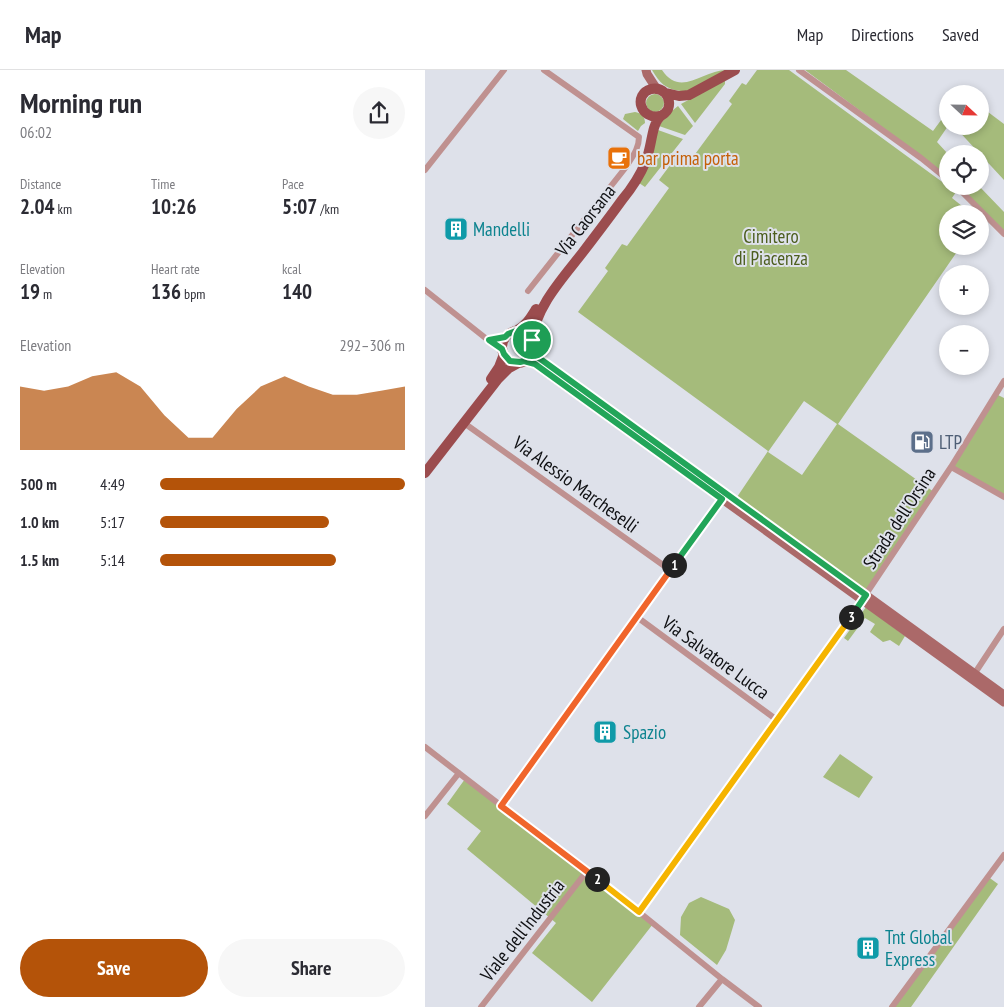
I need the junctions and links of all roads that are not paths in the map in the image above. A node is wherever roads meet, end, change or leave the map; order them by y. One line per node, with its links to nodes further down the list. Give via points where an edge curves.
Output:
1 (504, 70): 11 (street)
2 (544, 70): 16 (street, via 639,137 639,145 626,167)
3 (735, 70): 8 (main road)
4 (799, 70): 12 (street)
5 (646, 72): 6 (main road); 7 (main road)
6 (661, 91): 7 (main road, via 647,90); 8 (main road); 10 (main road, via 669,101)
7 (644, 94): 9 (main road, via 640,103)
8 (689, 95): 10 (main road)
9 (647, 114): 10 (main road, via 655,117); 17 (main road, Via Caorsana, via 645,143 631,180 550,285 529,321)
10 (663, 114): 20 (main road, Via Caorsana, via 635,183 555,287 536,321)
11 (425, 170)
12 (939, 173)
13 (965, 195): 14 (street)
14 (1004, 234)
15 (425, 290): 19 (street)
16 (528, 291)
17 (516, 331): 18 (main road); 20 (main road, via 526,333)
18 (505, 337): 19 (street); 21 (main road)
19 (489, 340): 21 (street)
20 (533, 345): 22 (main road, via 529,358); 30 (main road, via 539,358)
21 (503, 352): 22 (main road, via 510,361); 27 (main road, via 492,378)
22 (522, 362): 26 (main road, via 509,368 498,379); 30 (main road, via 535,364)
23 (1004, 381): 24 (street, Strada dell'Orsina)
24 (996, 394): 25 (street); 28 (street, Strada dell'Orsina)
25 (1004, 398)
26 (464, 422): 29 (main road); 32 (street, Via Alessio Marcheselli)
27 (425, 463)
28 (951, 467): 31 (street); 33 (street, Strada dell'Orsina)
29 (425, 473)
30 (724, 496): 32 (street); 33 (main road)
31 (1004, 497)
32 (670, 570): 34 (street)
33 (864, 598): 36 (main road); 39 (street, Strada dell'Orsina)
34 (637, 617): 39 (street, Via Salvatore Lucca); 42 (street)
35 (1004, 629): 36 (street)
36 (973, 676): 37 (main road); 38 (main road)
37 (1004, 694)
38 (1004, 702)
39 (777, 720): 46 (street, Strada dell'Orsina)
40 (425, 747): 41 (street)
41 (459, 773): 42 (street); 43 (street)
42 (501, 806): 45 (street)
43 (425, 816)
44 (1004, 855): 51 (street)
45 (587, 872): 46 (street); 48 (street, Viale dell'Industria)
46 (639, 912): 47 (street)
47 (721, 978): 49 (street); 50 (street)
48 (481, 1007)
49 (699, 1007)
50 (759, 1007)
51 (891, 1007)

